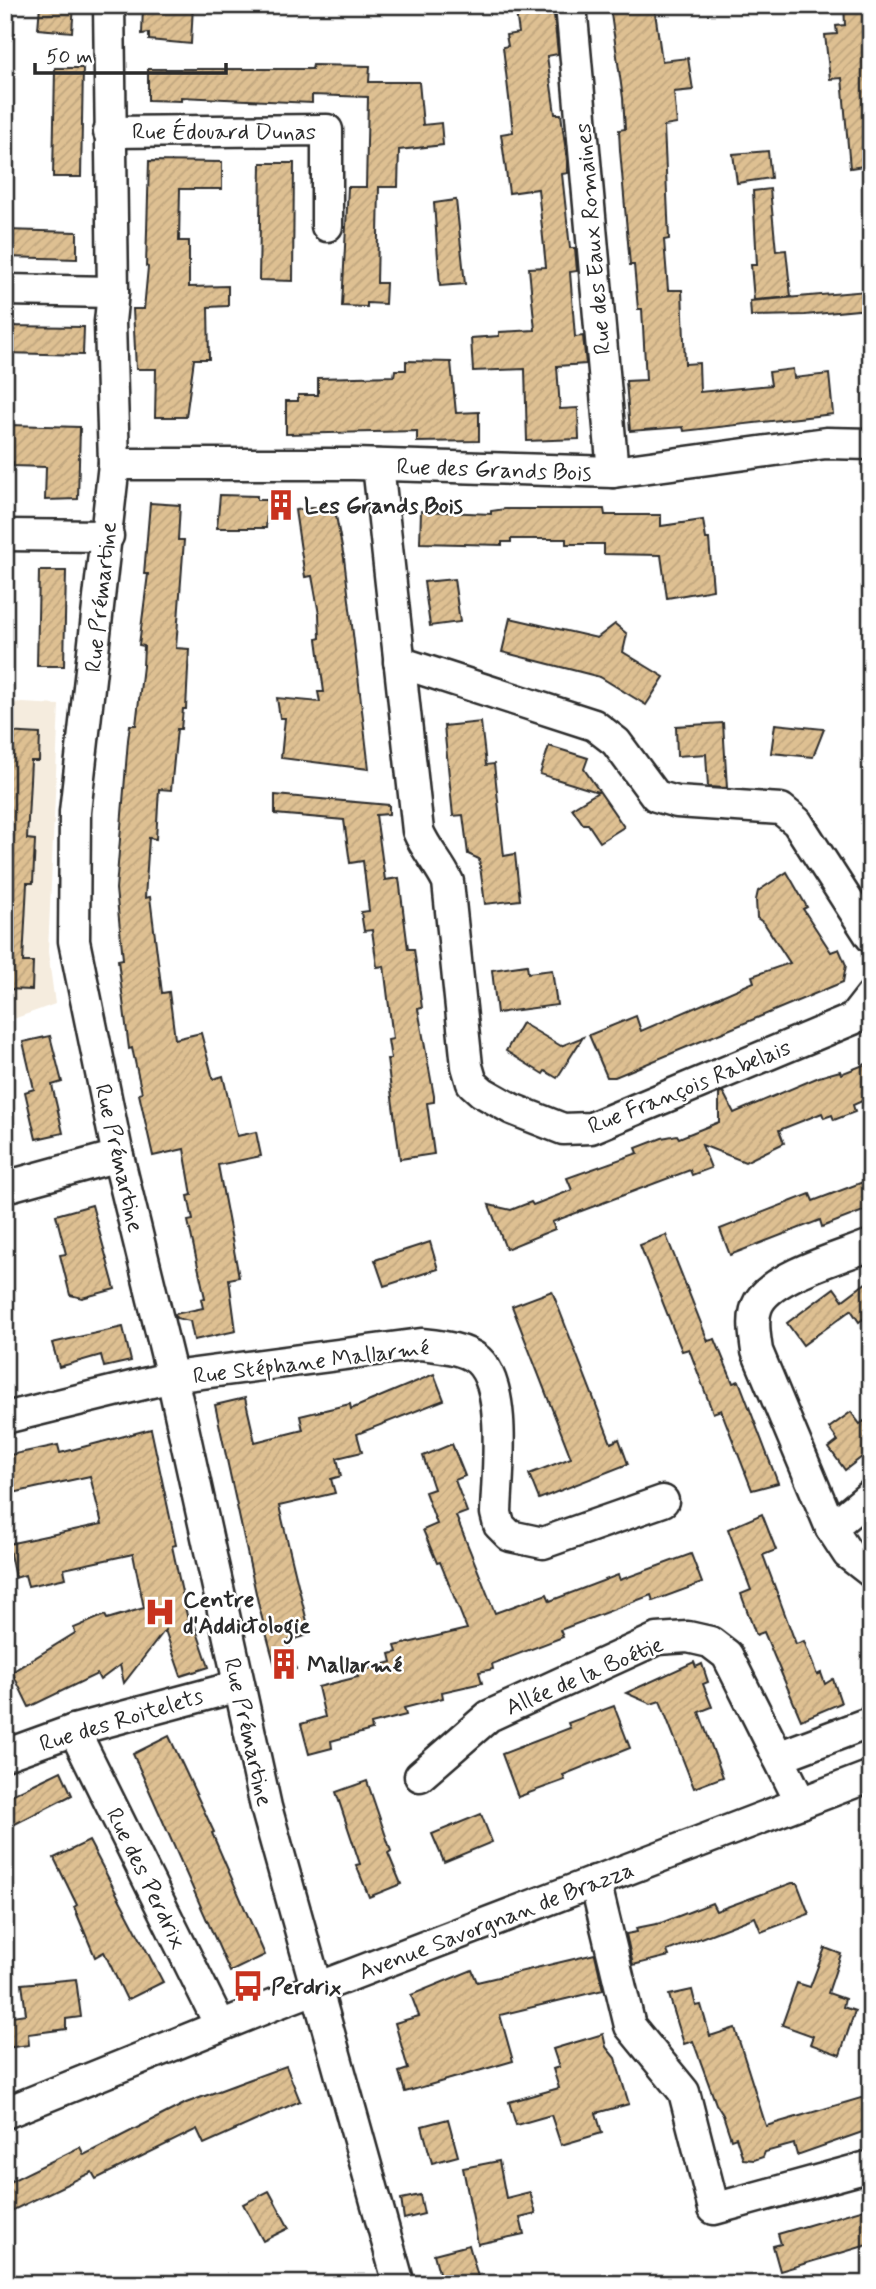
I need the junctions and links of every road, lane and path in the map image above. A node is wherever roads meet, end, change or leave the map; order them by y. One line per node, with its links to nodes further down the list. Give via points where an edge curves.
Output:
1 (109, 5): 3 (street, Rue Prémartine)
2 (571, 5): 10 (street, Rue des Eaux Romaines)
3 (109, 132): 4 (street, Rue Édouard Dunas, via 327,130); 6 (street, Rue Prémartine)
4 (327, 226)
5 (5, 290): 6 (street)
6 (113, 292): 8 (street, Rue Prémartine)
7 (871, 444): 10 (street, Rue des Grands Bois, via 826,443)
8 (114, 464): 9 (street, Rue des Grands Bois); 12 (street, Rue Prémartine)
9 (378, 465): 10 (street, Rue des Grands Bois); 13 (street, Rue François Rabelais)
10 (613, 472)
11 (5, 535): 12 (street)
12 (108, 536): 16 (street, Rue Prémartine, via 75,812 74,941)
13 (399, 662): 14 (street, via 594,725 616,742 656,796 677,803 782,809 797,822); 15 (street, Rue François Rabelais, via 418,831 448,882 467,1066 472,1083 482,1092 563,1129 591,1128 853,1019)
14 (871, 937)
15 (871, 996)
16 (118, 1156): 17 (street); 19 (street, Rue Prémartine)
17 (5, 1187)
18 (871, 1245): 23 (street, via 774,1286 759,1303 754,1326 758,1351)
19 (172, 1377): 20 (street, Rue Stéphane Mallarmé); 22 (street, Rue Stéphane Mallarmé, via 421,1344 446,1347 476,1359 491,1377 497,1413 496,1513 499,1525 510,1535 543,1543); 25 (street, Rue Prémartine)
20 (5, 1418)
21 (871, 1495): 23 (street)
22 (663, 1501)
23 (831, 1528): 24 (street, via 848,1554)
24 (871, 1572)
25 (239, 1686): 27 (street, Rue des Roitelets); 34 (street, Rue Prémartine, via 266,1807)
26 (871, 1722): 29 (street)
27 (74, 1730): 28 (street, Rue des Roitelets); 35 (street, Rue des Perdrix)
28 (5, 1755)
29 (778, 1757): 30 (street, Allée de la Boétie, via 727,1655 710,1642 688,1637 656,1639 489,1716); 32 (street, Allée de la Boétie)
30 (420, 1776)
31 (871, 1776): 32 (street, Avenue Savorgnan de Brazza)
32 (801, 1803): 33 (street, Avenue Savorgnan de Brazza)
33 (595, 1881): 34 (street, Avenue Savorgnan de Brazza); 37 (street, via 631,2026 684,2092 714,2209)
34 (316, 1988): 35 (street, Avenue Savorgnan de Brazza); 38 (street, Rue Prémartine)
35 (220, 2025): 36 (street, Avenue Savorgnan de Brazza)
36 (5, 2113)
37 (871, 2166)
38 (399, 2284)

